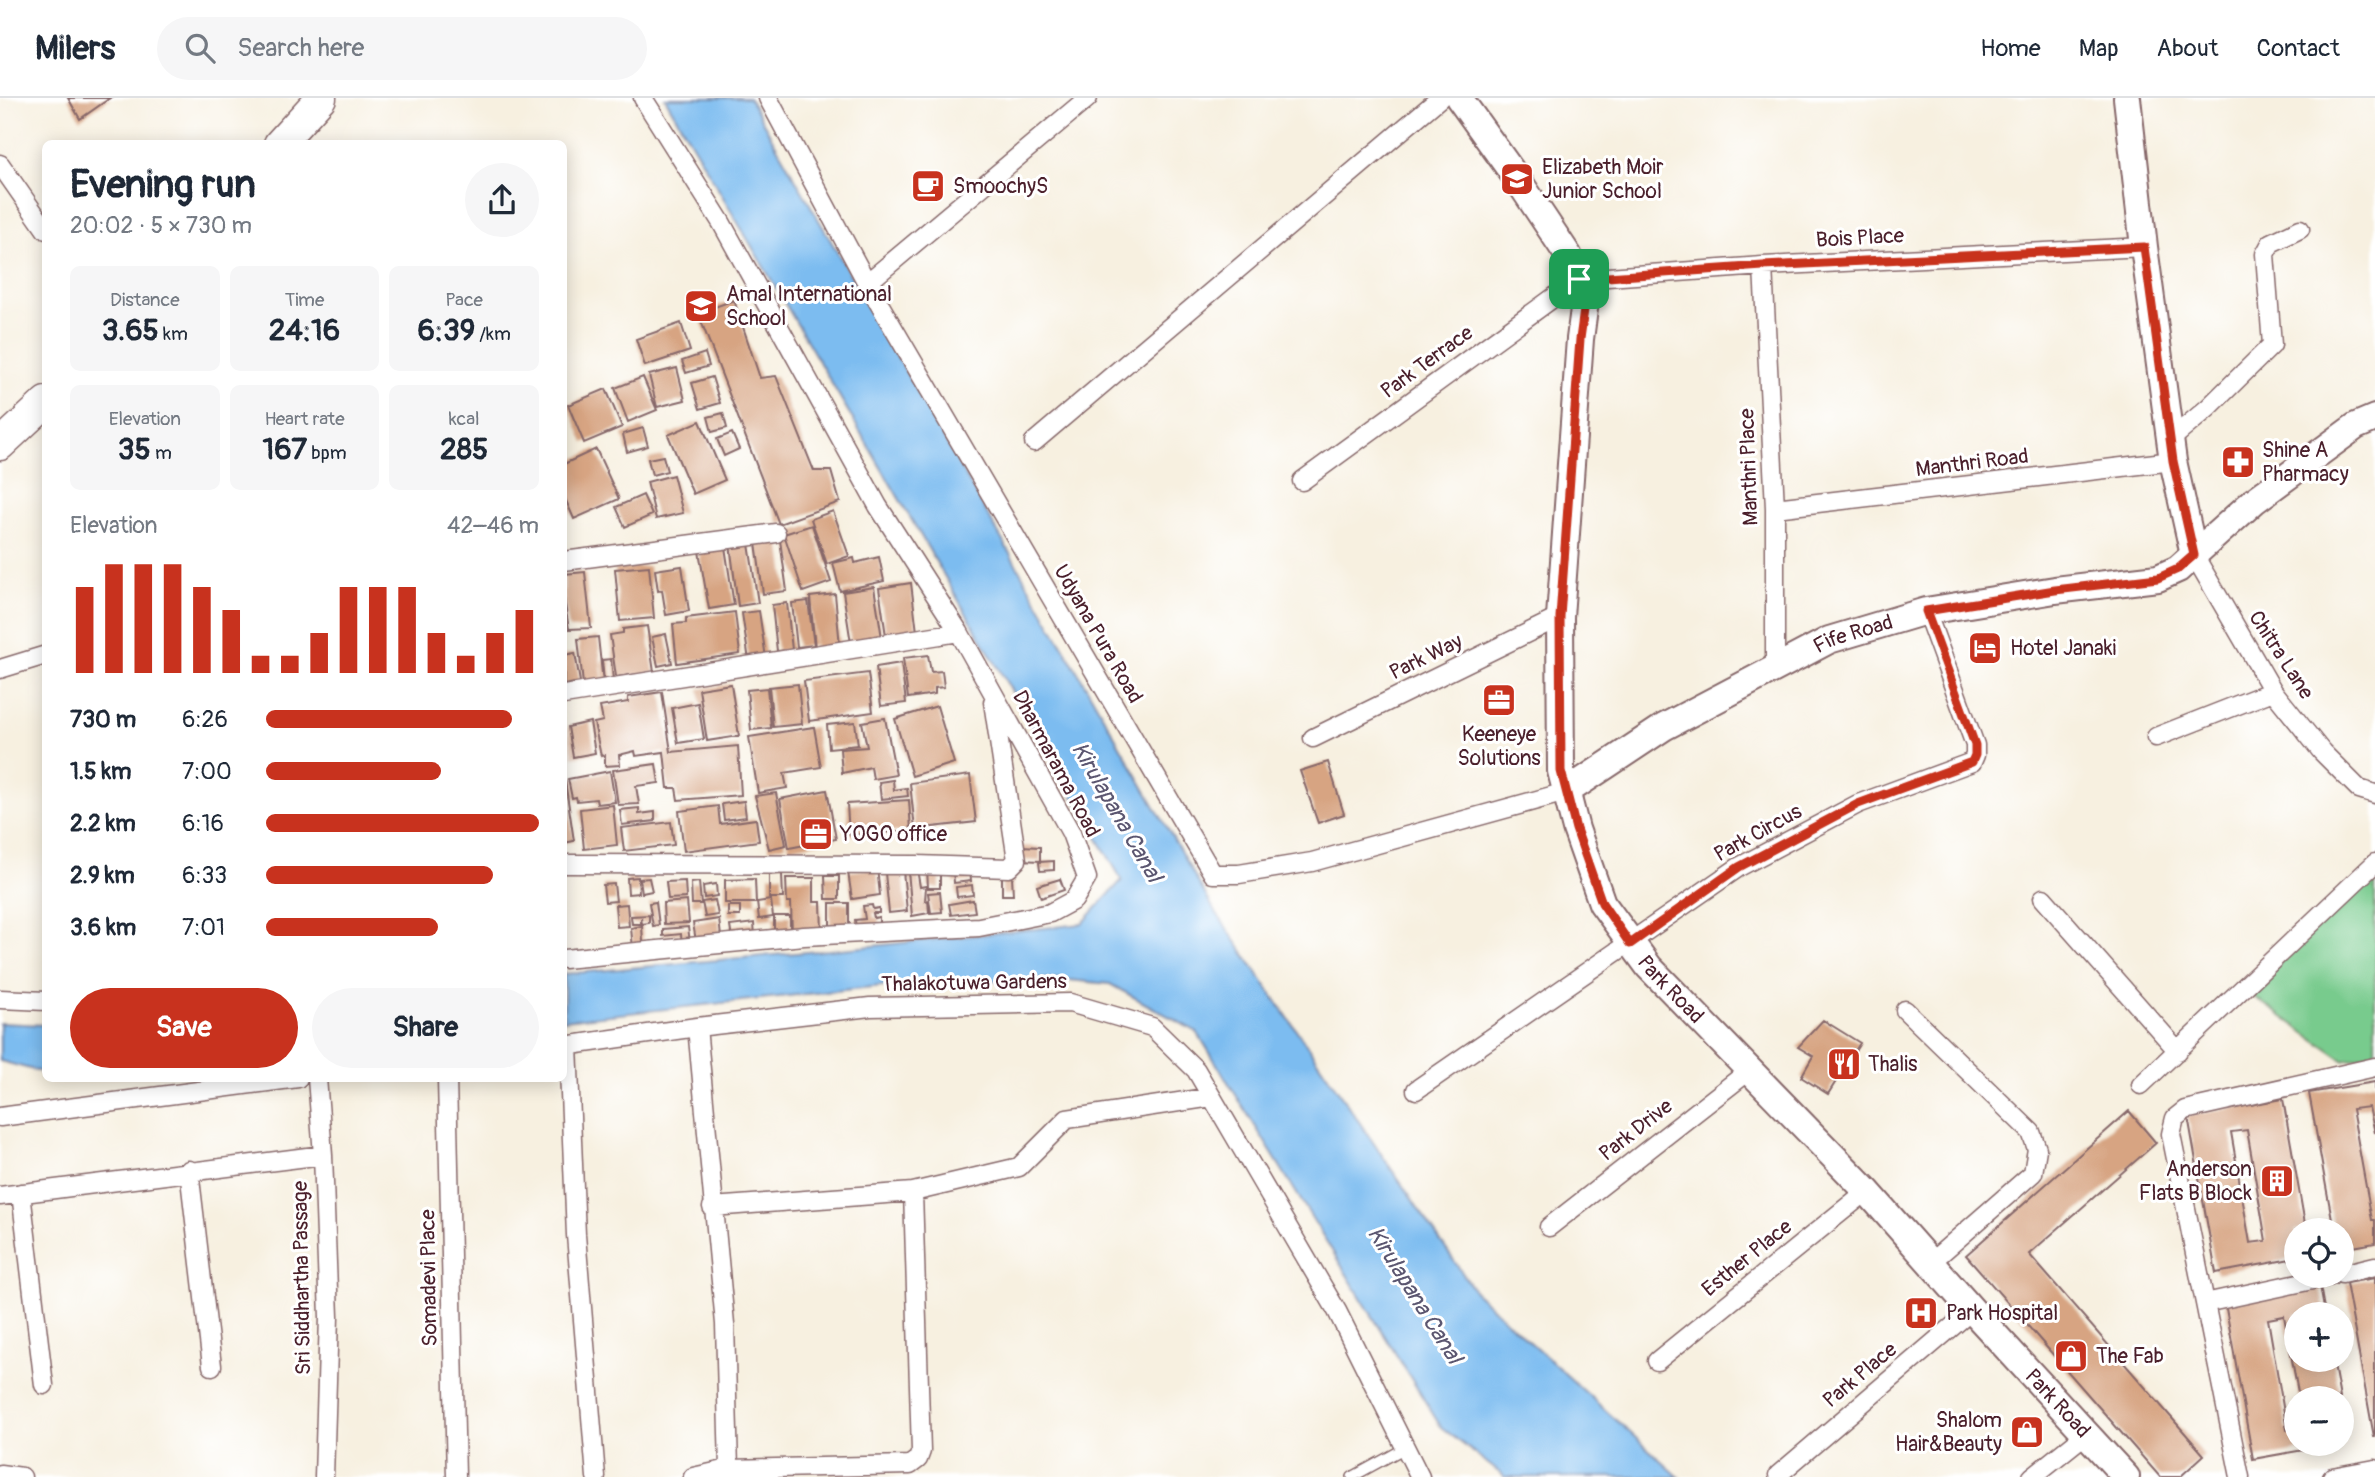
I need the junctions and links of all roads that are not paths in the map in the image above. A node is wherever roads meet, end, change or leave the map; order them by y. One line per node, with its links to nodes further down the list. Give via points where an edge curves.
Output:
1 (321, 98): 8 (highway)
2 (643, 98): 28 (street, Dharmarama Road, via 721,222 878,506)
3 (768, 98): 15 (street, Udyana Pura Road)
4 (1088, 98): 15 (street)
5 (1440, 98): 18 (street)
6 (1458, 98): 14 (main road, Park Road, via 1520,183)
7 (2127, 98): 12 (main road)
8 (283, 140)
9 (0, 164): 10 (street)
10 (42, 224)
11 (2300, 229): 20 (street, via 2271,243 2265,254 2272,345)
12 (2144, 247): 13 (street, Bois Place); 20 (main road)
13 (1763, 266): 14 (street, Bois Place); 22 (street, Manthri Place)
14 (1579, 279): 21 (street, Park Terrace); 27 (main road, Park Road, via 1586,295)
15 (867, 283): 37 (street, Udyana Pura Road, via 1213,874 1312,863)
16 (42, 406): 19 (highway)
17 (2375, 418): 24 (main road, Fife Road, via 2356,426 2254,500)
18 (1034, 442)
19 (0, 444)
20 (2172, 450): 22 (street, Manthri Road); 24 (main road)
21 (1302, 481)
22 (1775, 508): 30 (street, Manthri Place)
23 (776, 533): 25 (street)
24 (2194, 555): 26 (main road, Fife Road, via 2158,578); 33 (street, Chitra Lane)
25 (567, 561)
26 (1926, 611): 30 (main road, Fife Road, via 1829,640); 42 (street, Park Circus, via 1975,745 1972,762 1858,804 1739,867)
27 (1560, 617): 36 (street, Park Way); 37 (main road, Park Road, via 1560,742)
28 (959, 632): 32 (street, Dharmarama Road); 34 (street)
29 (42, 656): 31 (street)
30 (1775, 666): 37 (main road, Fife Road, via 1664,727)
31 (0, 669)
32 (991, 690): 40 (street, via 1017,860 1009,867); 43 (street, Dharmarama Road, via 1071,833 1087,878 1074,900 1050,913 978,927 804,936)
33 (2273, 691): 35 (street); 38 (street, Chitra Lane, via 2322,752 2359,789)
34 (567, 695)
35 (2156, 737)
36 (1313, 738)
37 (1566, 792): 42 (main road, Park Road, via 1602,903)
38 (2375, 794)
39 (2375, 863): 49 (street)
40 (567, 864)
41 (2043, 898): 49 (street)
42 (1630, 944): 52 (main road, Park Road); 57 (street, Park Circus)
43 (567, 959)
44 (0, 999): 45 (street)
45 (42, 1001)
46 (1905, 1010): 68 (street, via 2031,1132 2037,1149 2032,1173)
47 (697, 1027): 48 (street, Thalakotuwa Gardens); 58 (street, Thalakotuwa Gardens, via 870,1007 1070,1003 1152,1027 1196,1070); 66 (street)
48 (567, 1046)
49 (2178, 1051): 56 (street)
50 (567, 1065): 86 (street)
51 (2375, 1068): 72 (street, via 2185,1110 2175,1118 2171,1134)
52 (1750, 1070): 62 (main road, Park Road); 67 (street, Park Drive)
53 (267, 1082): 59 (street)
54 (317, 1082): 60 (street, Sri Siddhartha Passage)
55 (447, 1082): 85 (street, Somadevi Place)
56 (2141, 1085)
57 (1416, 1090)
58 (1212, 1097): 63 (street, via 1067,1119 1019,1167); 78 (street, Thalakotuwa Gardens, via 1337,1311)
59 (0, 1117)
60 (323, 1155): 61 (street); 84 (street, Sri Siddhartha Passage, via 329,1317)
61 (189, 1170): 64 (street); 75 (street)
62 (1867, 1191): 68 (main road, Park Road); 74 (street, Esther Place)
63 (913, 1192): 66 (street); 79 (street, via 918,1459 910,1465)
64 (21, 1193): 65 (street); 76 (street)
65 (0, 1196)
66 (712, 1207): 79 (street, via 725,1324)
67 (1549, 1227)
68 (1931, 1262): 73 (main road, Park Road)
69 (2375, 1266): 70 (street)
70 (2354, 1270)
71 (2284, 1286): 72 (street)
72 (2205, 1303): 92 (street)
73 (1972, 1310): 77 (main road, Park Road); 82 (street, Park Place)
74 (1657, 1361)
75 (212, 1366)
76 (44, 1385)
77 (2087, 1433): 90 (street); 91 (main road, Park Road)
78 (1405, 1448): 88 (lane); 89 (street, Thalakotuwa Gardens)
79 (729, 1469): 87 (street)
80 (2375, 1469): 93 (street)
81 (0, 1474): 83 (street)
82 (1778, 1475)
83 (22, 1477)
84 (324, 1477)
85 (456, 1477)
86 (596, 1477)
87 (693, 1477)
88 (1352, 1477)
89 (1420, 1477)
90 (2032, 1477)
91 (2126, 1477)
92 (2240, 1477)
93 (2332, 1477)

